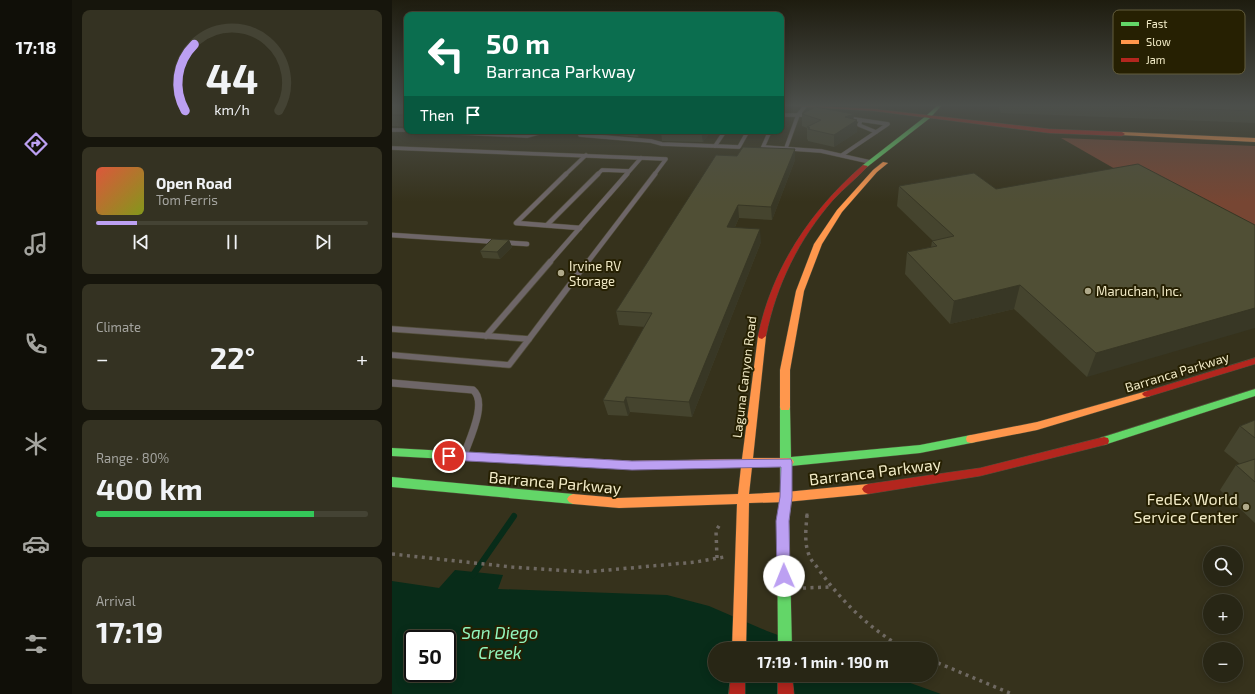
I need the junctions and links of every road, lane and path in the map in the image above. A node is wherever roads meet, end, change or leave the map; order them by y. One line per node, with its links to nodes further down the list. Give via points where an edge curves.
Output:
1 (608, 137): 10 (lane, via 662,144)
2 (721, 137): 10 (lane)
3 (744, 137): 10 (lane, via 739,147)
4 (767, 137): 12 (lane, via 763,147)
5 (790, 137): 12 (lane)
6 (868, 137): 14 (lane)
7 (902, 137): 17 (main road, Laguna Canyon Road)
8 (1195, 137): 9 (main road)
9 (1255, 140)
10 (715, 146)
11 (392, 148): 13 (lane)
12 (786, 148): 14 (lane)
13 (586, 155): 16 (lane); 19 (lane, via 516,223)
14 (842, 155): 17 (lane)
15 (894, 157): 32 (main road, via 875,171 839,211 818,244 800,291 785,370)
16 (641, 158): 18 (lane); 25 (lane, via 666,158)
17 (870, 162): 33 (main road, Laguna Canyon Road, via 830,199 800,240 782,271 764,316)
18 (629, 171): 19 (lane, via 602,170); 20 (lane)
19 (547, 225): 20 (lane)
20 (580, 228): 24 (lane)
21 (392, 235): 22 (lane)
22 (527, 244)
23 (392, 329): 24 (lane)
24 (486, 336): 25 (lane)
25 (530, 339): 26 (lane, via 509,365)
26 (392, 355)
27 (1255, 361): 32 (main road, Barranca Parkway, via 1037,426 920,449)
28 (392, 382): 31 (lane, via 473,390 477,393 480,400 475,424)
29 (1255, 392): 35 (main road, Barranca Parkway, via 1130,434 980,472 847,492)
30 (392, 452): 31 (main road, Barranca Parkway)
31 (463, 456): 33 (main road, Barranca Parkway, via 632,465)
32 (787, 462): 33 (main road, Barranca Parkway); 35 (main road)
33 (746, 464): 36 (main road, Laguna Canyon Road)
34 (392, 482): 36 (main road, Barranca Parkway, via 620,504)
35 (786, 497): 36 (main road, Barranca Parkway); 41 (main road, via 782,521)
36 (744, 498): 42 (main road, Laguna Canyon Road)
37 (807, 512): 40 (path, via 808,553)
38 (720, 524): 39 (path, via 716,531 717,558 696,562 586,572)
39 (392, 554)
40 (830, 587): 41 (path); 44 (path, via 865,623)
41 (784, 590): 43 (main road)
42 (739, 642)
43 (785, 642)
44 (893, 642)
45 (938, 663): 50 (path)
46 (738, 682): 48 (main road)
47 (785, 682): 49 (main road)
48 (737, 694)
49 (786, 694)
50 (1012, 694)

